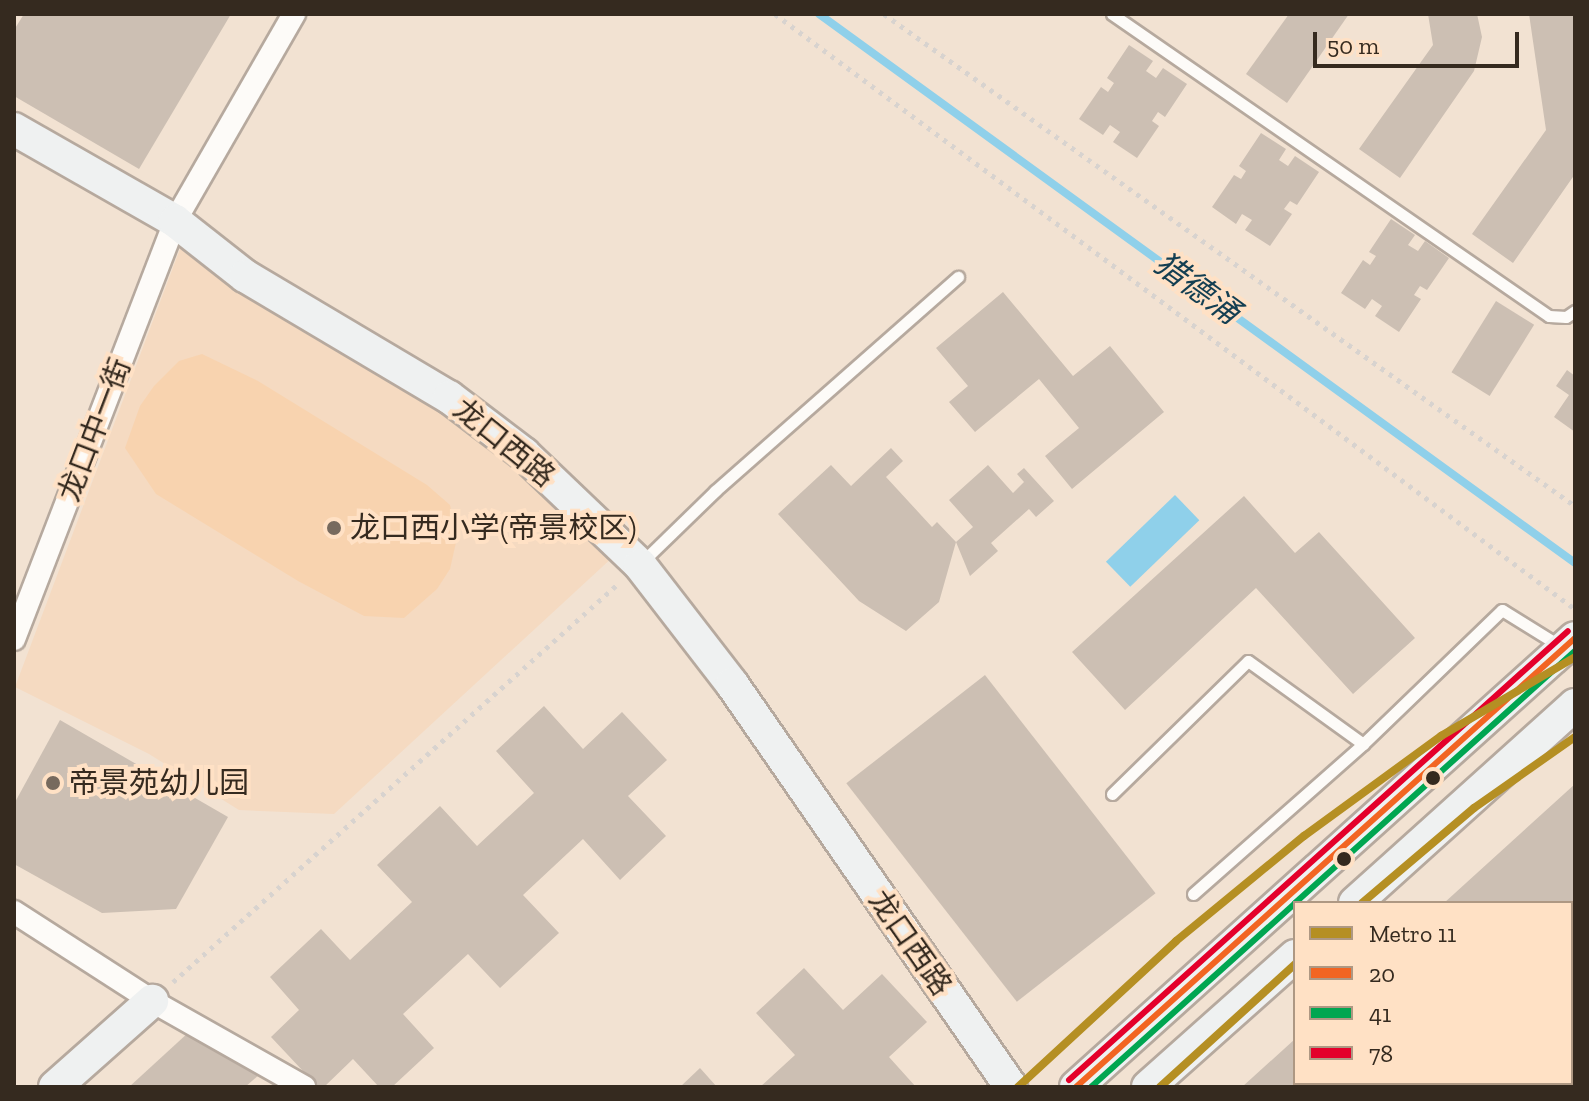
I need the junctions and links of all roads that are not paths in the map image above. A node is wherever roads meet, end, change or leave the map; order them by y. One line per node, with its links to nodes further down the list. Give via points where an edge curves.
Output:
1 (294, 14): 4 (street, 龙口中一街)
2 (1112, 14): 6 (lane, via 1549,316 1566,317)
3 (14, 129): 4 (street, 龙口西路)
4 (175, 221): 7 (street, 龙口西路, via 245,276 449,397 524,454); 8 (street, 龙口中一街)
5 (958, 277): 7 (lane, via 715,491)
6 (1575, 311)
7 (640, 565): 20 (street, 龙口西路, via 732,684)
8 (14, 639)
9 (1570, 643): 11 (lane, via 1502,610); 21 (street)
10 (1575, 705): 14 (street)
11 (1363, 744): 12 (lane, via 1248,661); 13 (lane)
12 (1112, 794)
13 (1193, 894)
14 (1357, 901)
15 (14, 912): 17 (street)
16 (1293, 958): 22 (street)
17 (152, 1001): 18 (street); 19 (street)
18 (55, 1087)
19 (304, 1087)
20 (1011, 1087)
21 (1076, 1087)
22 (1148, 1087)

